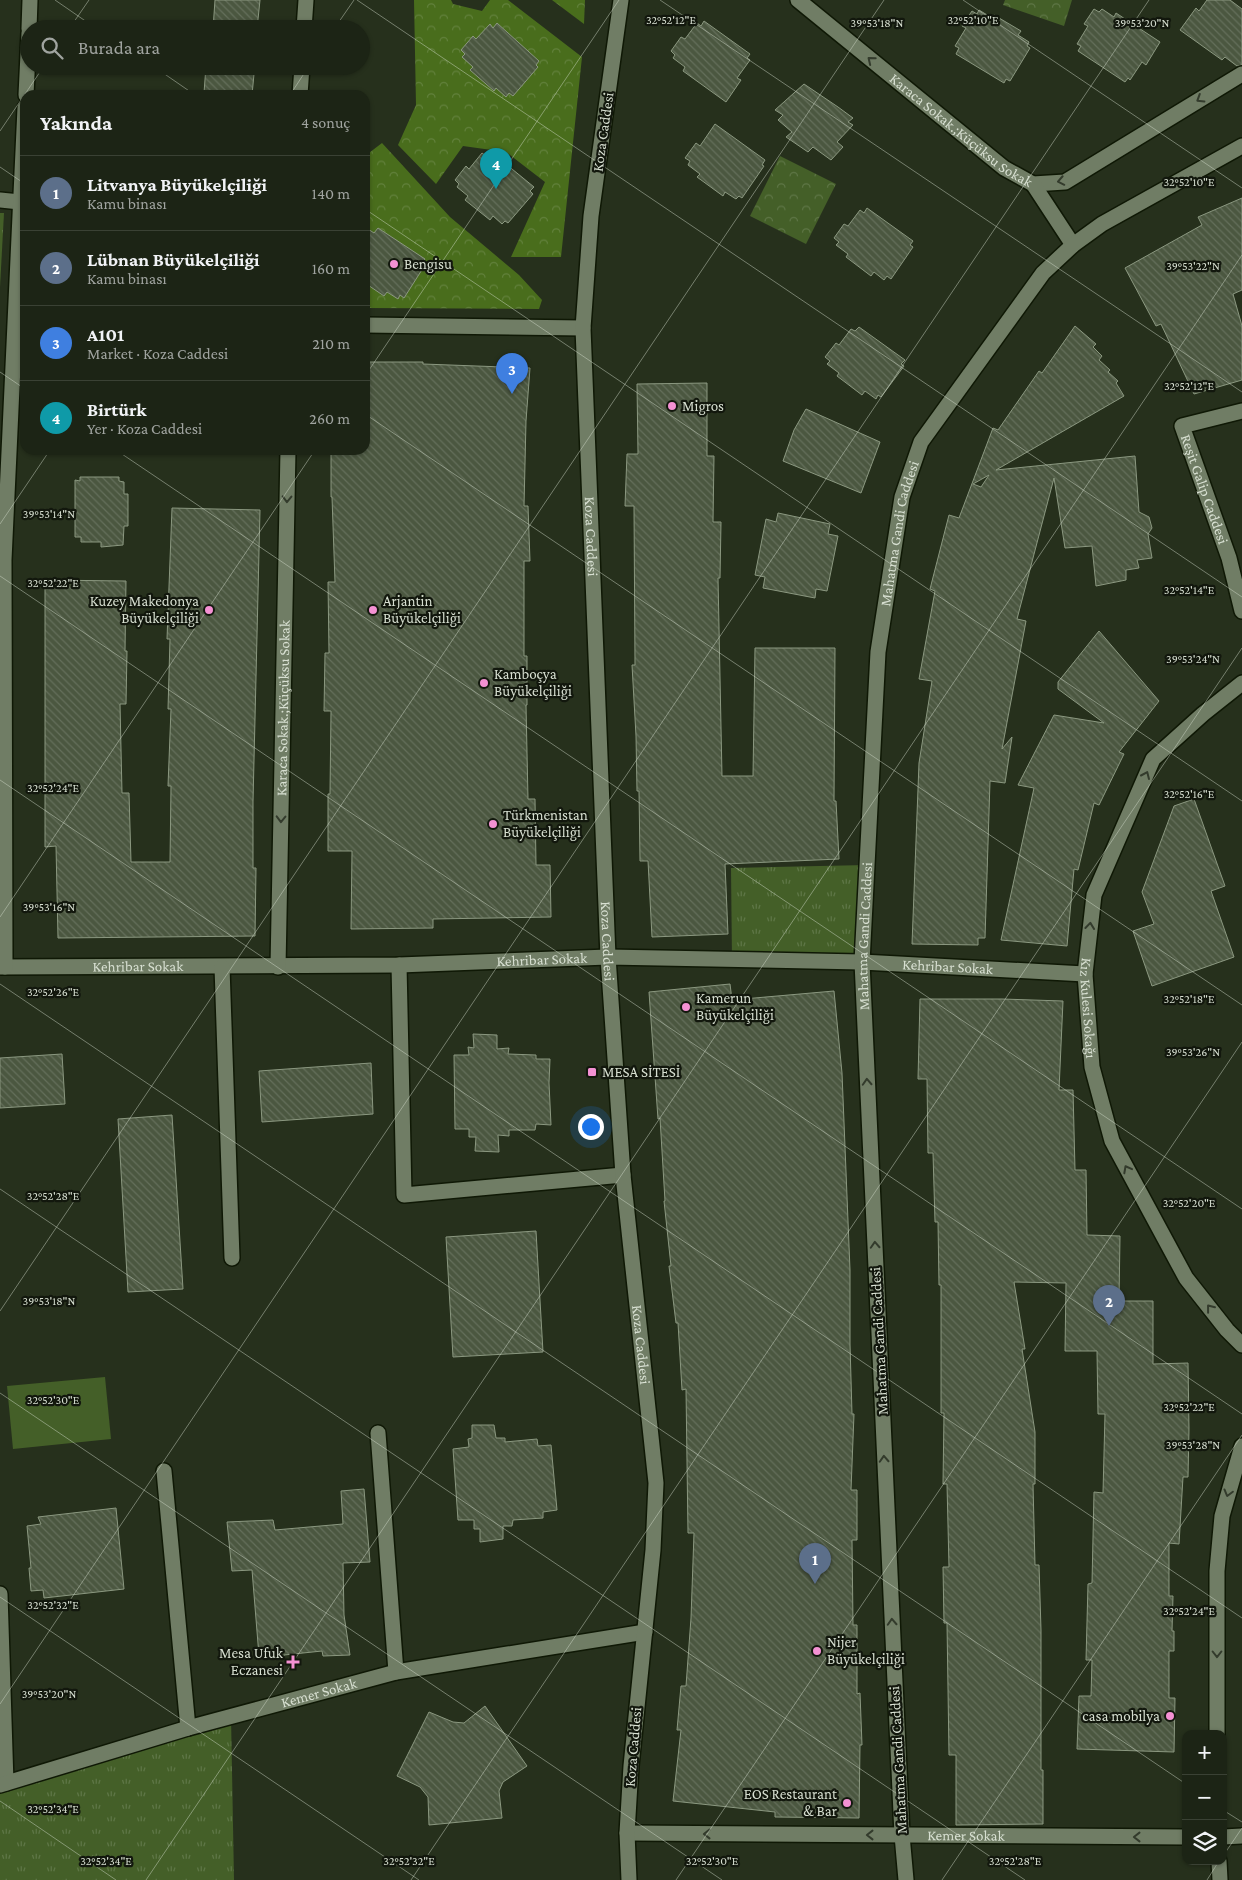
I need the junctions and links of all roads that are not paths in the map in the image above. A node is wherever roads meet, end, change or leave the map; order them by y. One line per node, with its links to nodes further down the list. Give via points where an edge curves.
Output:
1 (30, 0): 5 (street)
2 (306, 0): 6 (street)
3 (621, 0): 19 (street, Koza Caddesi, via 591,216)
4 (798, 0): 13 (street, Karaca Sokak.;Küçüksu Sokak, one-way to 4, via 1004,168)
5 (29, 20)
6 (305, 20)
7 (1242, 74): 13 (street, Karaca Sokak.;Küçüksu Sokak, one-way to 13, via 1065,182)
8 (27, 75): 10 (street)
9 (301, 75): 11 (street)
10 (26, 90)
11 (300, 90)
12 (1242, 146): 16 (street, Mahatma Gandi Caddesi, via 1102,224)
13 (1033, 184): 16 (street)
14 (0, 200): 15 (street)
15 (20, 202)
16 (1073, 245): 26 (street, Mahatma Gandi Caddesi, via 1043,273 921,442 902,497 878,652)
17 (20, 276): 22 (street)
18 (370, 325): 19 (street)
19 (583, 328): 25 (street, Koza Caddesi)
20 (1242, 411): 23 (street, Reşit Galip Caddesi, via 1182,426 1228,558)
21 (288, 455): 30 (street, Karaca Sokak.;Küçüksu Sokak, one-way to 30)
22 (2, 560): 28 (street)
23 (1242, 612)
24 (1242, 683): 31 (street, Kız Kulesi Sokağı, one-way to 24, via 1094,895 1153,760 1202,714)
25 (608, 957): 26 (street, Kehribar Sokak); 27 (street, Kehribar Sokak); 32 (street, Koza Caddesi)
26 (862, 962): 31 (street, Kehribar Sokak); 45 (street, Mahatma Gandi Caddesi, one-way to 26)
27 (399, 965): 30 (street, Kehribar Sokak); 32 (street, via 404,1194)
28 (2, 967): 29 (street, Kehribar Sokak)
29 (222, 967): 30 (street, Kehribar Sokak); 33 (street)
30 (278, 967)
31 (1085, 974): 34 (street, Kız Kulesi Sokağı, one-way to 31, via 1186,1278 1112,1141 1092,1067)
32 (623, 1175): 39 (street, Koza Caddesi, via 656,1483)
33 (232, 1258)
34 (1242, 1345)
35 (378, 1432): 40 (street)
36 (1242, 1446): 42 (street, one-way to 42, via 1222,1516 1217,1572)
37 (164, 1471): 41 (street)
38 (0, 1594): 43 (street)
39 (645, 1632): 40 (street, Kemer Sokak); 44 (street, Koza Caddesi)
40 (396, 1672): 41 (street, Kemer Sokak)
41 (188, 1728): 43 (street, Kemer Sokak)
42 (1217, 1730)
43 (3, 1784)
44 (627, 1834): 45 (street, Kemer Sokak, one-way to 44); 50 (street, Koza Caddesi)
45 (902, 1835): 47 (street, Kemer Sokak, one-way to 45); 51 (street, Mahatma Gandi Caddesi)
46 (1242, 1836): 48 (street)
47 (1182, 1837)
48 (1227, 1837)
49 (1219, 1865): 52 (street)
50 (629, 1880)
51 (906, 1880)
52 (1220, 1880)

